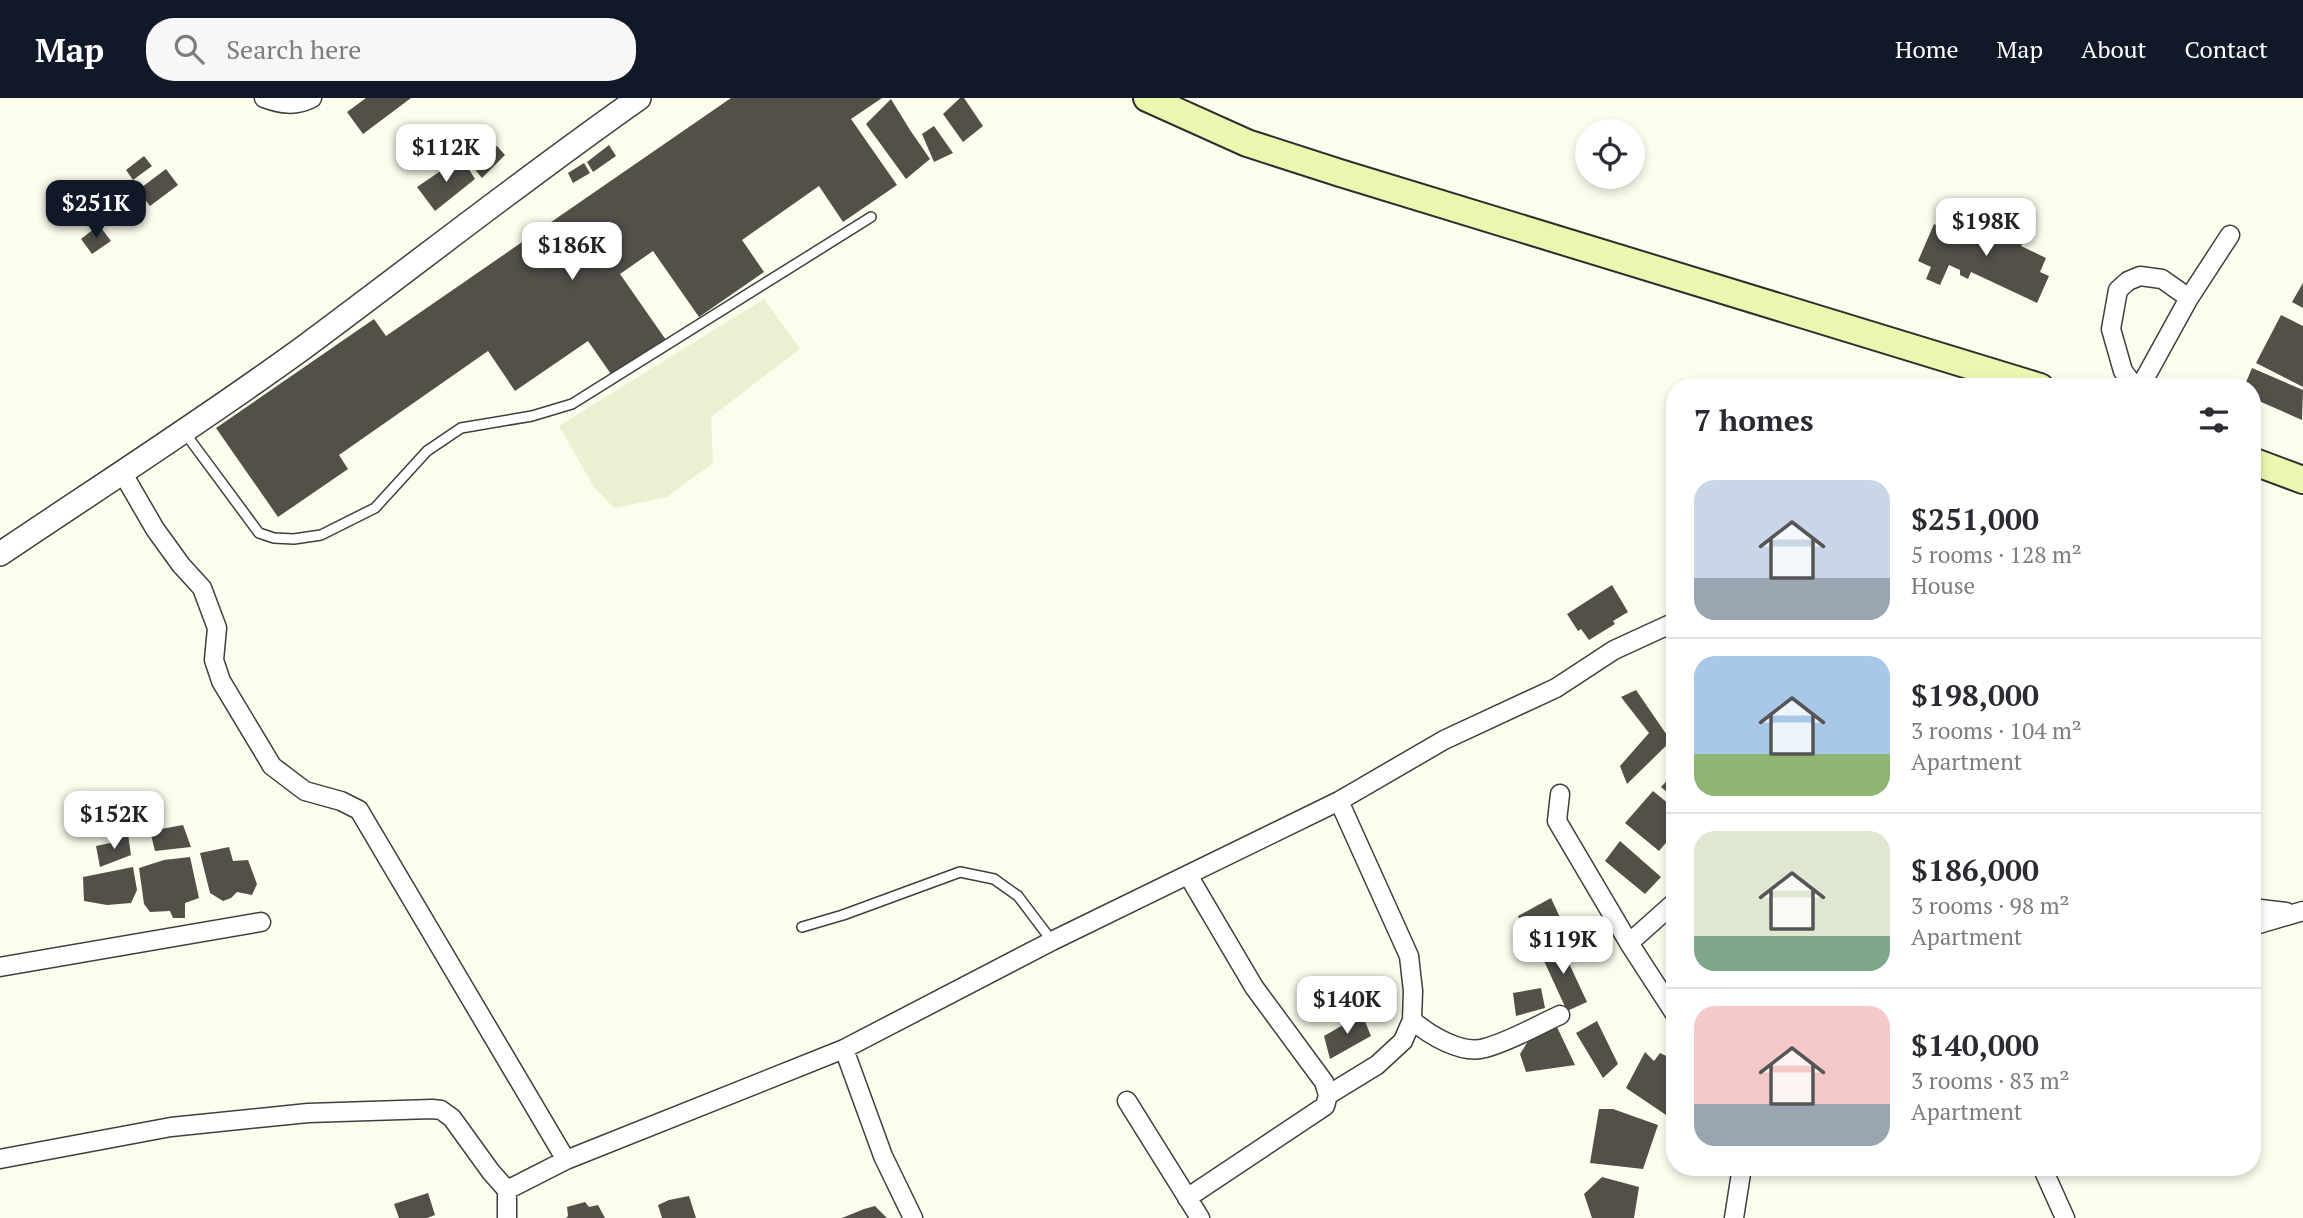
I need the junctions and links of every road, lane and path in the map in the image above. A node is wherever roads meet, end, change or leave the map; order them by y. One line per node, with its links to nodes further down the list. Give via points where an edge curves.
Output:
1 (264, 98): 2 (street, via 283,105)
2 (312, 98)
3 (639, 98): 11 (street, via 302,349)
4 (1147, 98): 8 (main road, via 1247,143)
5 (871, 217): 11 (lane, via 572,404 461,428 428,451 375,508 321,535 294,539 259,533)
6 (2230, 235): 7 (street)
7 (2189, 298): 9 (street, via 2162,279 2140,276 2118,290 2111,329 2123,371); 10 (street)
8 (1987, 378)
9 (2130, 378)
10 (2143, 378)
11 (184, 431): 13 (street)
12 (2261, 464): 14 (main road)
13 (122, 472): 15 (street); 36 (street, via 155,529 202,587 217,628 214,660 221,681 272,766 305,791 359,810)
14 (2303, 480)
15 (0, 554)
16 (1666, 626): 18 (street, via 1614,650 1556,688 1444,740)
17 (1560, 794): 27 (street, via 1557,821)
18 (1339, 801): 19 (street); 31 (street, via 1409,956)
19 (1188, 875): 26 (street); 33 (street, via 1254,987 1324,1082)
20 (2261, 909): 22 (street)
21 (1666, 910): 27 (street)
22 (2298, 912): 24 (street)
23 (261, 922): 28 (street)
24 (2261, 923)
25 (802, 927): 26 (lane, via 960,872 994,879 1018,896)
26 (1052, 942): 32 (street)
27 (1629, 943): 29 (street)
28 (0, 967)
29 (1666, 1000)
30 (1560, 1015): 31 (street, via 1484,1049 1444,1041)
31 (1412, 1020): 33 (street, via 1403,1041 1377,1065)
32 (845, 1049): 36 (street); 42 (street, via 883,1156)
33 (1328, 1095): 40 (street, via 1325,1106)
34 (1127, 1101): 40 (street)
35 (0, 1159): 39 (street, via 171,1127 307,1113 432,1109 452,1118)
36 (566, 1160): 39 (street)
37 (1741, 1176): 44 (street)
38 (2046, 1176): 45 (street)
39 (507, 1190): 41 (street)
40 (1187, 1198): 43 (street)
41 (507, 1218)
42 (913, 1218)
43 (1200, 1218)
44 (1734, 1218)
45 (2065, 1218)

